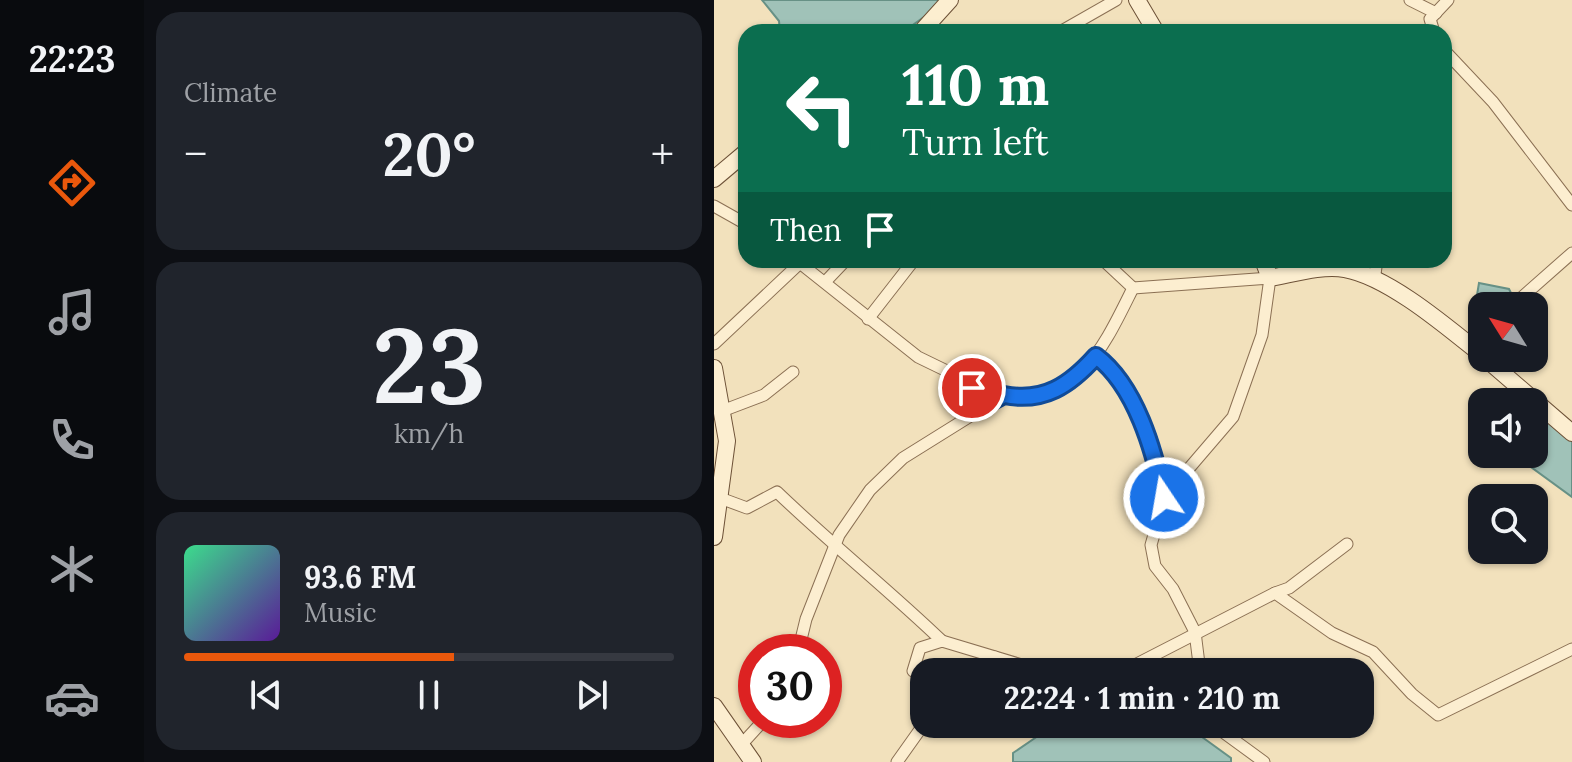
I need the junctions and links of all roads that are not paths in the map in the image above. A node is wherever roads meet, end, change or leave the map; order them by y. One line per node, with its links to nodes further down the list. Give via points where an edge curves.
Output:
1 (950, 0): 7 (street)
2 (1116, 0): 8 (street)
3 (1137, 0): 9 (street)
4 (1410, 0): 6 (street)
5 (1448, 0): 6 (street)
6 (1436, 13): 10 (street)
7 (928, 24)
8 (1074, 24)
9 (1151, 24)
10 (1432, 24)
11 (1452, 58): 14 (street, via 1493,102)
12 (738, 159): 13 (street)
13 (714, 179)
14 (1572, 205)
15 (714, 206): 16 (street)
16 (738, 220)
17 (1572, 253): 29 (street)
18 (792, 268): 32 (street)
19 (807, 268): 26 (street)
20 (838, 268): 26 (street)
21 (908, 268): 30 (street)
22 (1112, 268): 28 (street)
23 (1266, 268): 25 (street)
24 (1376, 268): 27 (street)
25 (1270, 278): 27 (street, via 1344,269); 28 (street); 41 (street, via 1262,335 1233,417 1168,486)
26 (826, 281): 30 (street)
27 (1374, 281): 31 (street)
28 (1133, 288): 33 (street)
29 (1528, 292)
30 (868, 319): 37 (street)
31 (1468, 340)
32 (714, 344)
33 (1096, 356): 37 (street, via 1054,392 1024,399 1004,395); 41 (street, via 1111,367 1151,438)
34 (714, 368): 38 (street)
35 (793, 372): 38 (street, via 764,395)
36 (1506, 372): 39 (street)
37 (991, 402): 44 (street, via 903,458 870,490 845,524)
38 (722, 411): 40 (street, via 727,441)
39 (1572, 433)
40 (720, 498): 42 (street); 44 (street, via 747,508 777,492)
41 (1164, 498): 46 (street, via 1151,545 1155,566)
42 (714, 537)
43 (1347, 544): 45 (street)
44 (835, 549): 47 (street); 48 (street)
45 (1275, 593): 46 (street); 49 (street, via 1332,633 1373,652 1438,715)
46 (1195, 632): 53 (street); 54 (street)
47 (802, 634)
48 (942, 641): 50 (street); 51 (street, via 920,648)
49 (1572, 649)
50 (995, 657): 52 (street)
51 (917, 658)
52 (998, 658)
53 (1147, 658)
54 (1198, 658)
55 (714, 706): 59 (street)
56 (747, 738): 59 (street)
57 (914, 738): 61 (street)
58 (1231, 738): 62 (street)
59 (741, 745): 60 (street)
60 (753, 762)
61 (897, 762)
62 (1264, 762)

